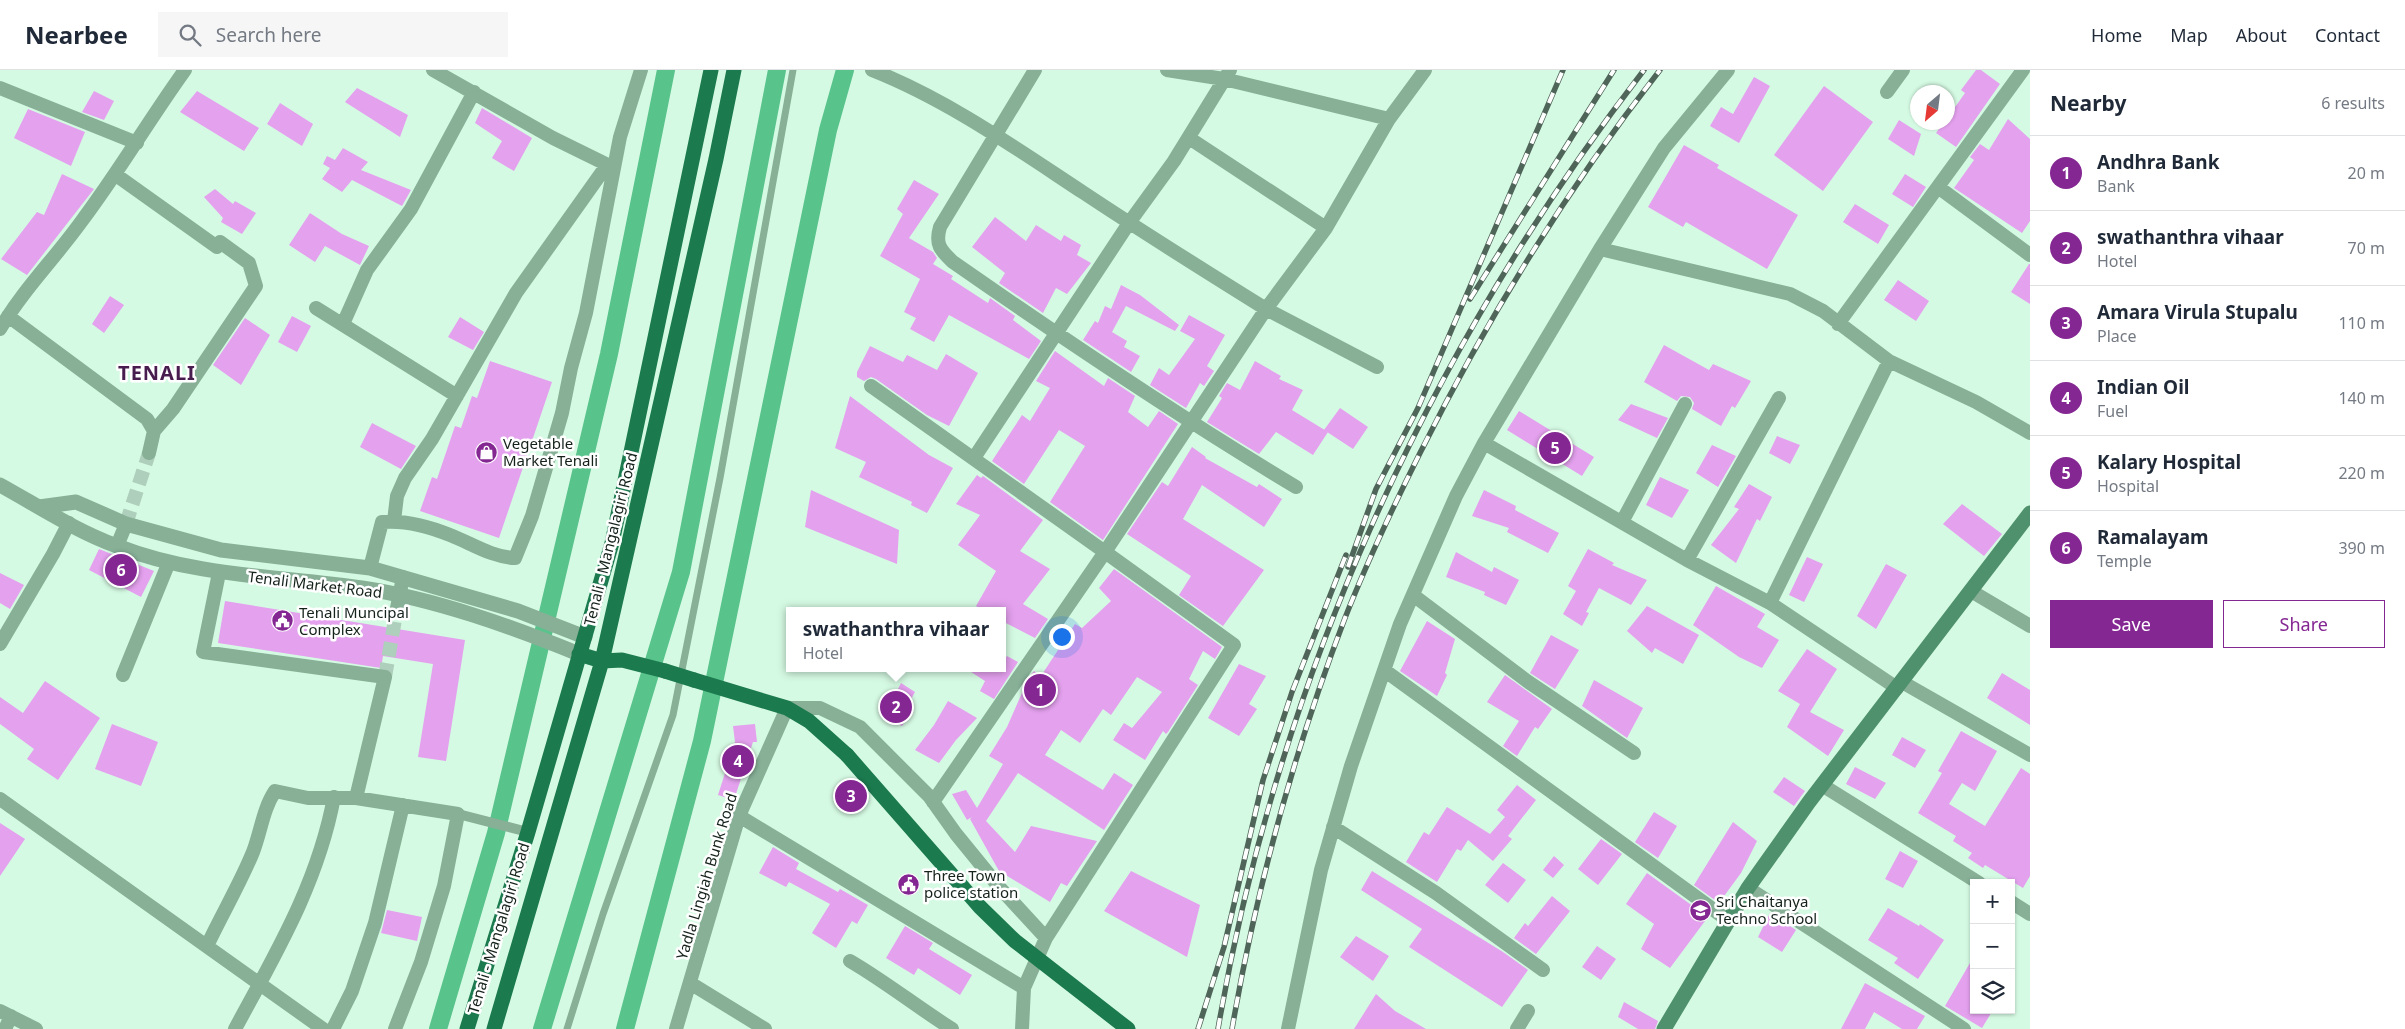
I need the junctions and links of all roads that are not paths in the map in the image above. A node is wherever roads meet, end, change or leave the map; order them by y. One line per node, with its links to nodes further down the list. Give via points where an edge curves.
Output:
1 (185, 70): 21 (street)
2 (433, 70): 16 (street)
3 (641, 70): 22 (street)
4 (711, 70): 50 (main road, Tenali - Mangalagiri Road)
5 (734, 70): 51 (main road, Tenali - Mangalagiri Road)
6 (793, 70): 113 (lane, via 720,478 673,715)
7 (872, 70): 19 (street, via 896,79)
8 (1035, 70): 19 (street)
9 (1167, 70): 14 (street)
10 (1425, 70): 18 (street)
11 (1728, 70): 27 (street, via 1664,148)
12 (1904, 70): 17 (street)
13 (2023, 70): 24 (street)
14 (1227, 74): 18 (street); 20 (street)
15 (0, 88): 21 (street)
16 (474, 92): 22 (street); 32 (street, via 411,209 367,270)
17 (1886, 92)
18 (1389, 119): 26 (street)
19 (995, 134): 25 (street); 35 (street, via 940,227 937,239 940,250)
20 (1189, 138): 25 (street); 26 (street)
21 (137, 143): 23 (street)
22 (610, 167): 39 (street, via 516,293); 54 (street, via 586,313 562,413 532,516 514,558 500,557 449,534 417,524)
23 (116, 175): 31 (street); 43 (street, via 249,263 256,286 173,409)
24 (1938, 186): 28 (street); 33 (street)
25 (1129, 223): 30 (street); 35 (street)
26 (1326, 228): 30 (street)
27 (1600, 249): 33 (street, via 1790,294 1823,311); 45 (street)
28 (2030, 255)
29 (316, 308): 32 (street)
30 (1266, 310): 37 (street); 42 (street)
31 (8, 316): 34 (street); 43 (street, via 146,418)
32 (342, 324): 39 (street)
33 (1838, 324): 36 (street)
34 (0, 329)
35 (1055, 334): 42 (street); 47 (street)
36 (1889, 361): 44 (street, via 1976,402); 68 (street)
37 (1377, 367)
38 (871, 386): 47 (street)
39 (457, 396): 54 (street, via 405,478)
40 (1779, 398): 60 (street)
41 (1684, 404): 55 (street)
42 (1190, 424): 49 (street); 59 (street)
43 (154, 431): 46 (street)
44 (2030, 432)
45 (1484, 443): 55 (street); 66 (street, via 1456,496)
46 (149, 453)
47 (974, 458): 59 (street)
48 (0, 485): 52 (street, Tenali Market Road)
49 (1296, 487)
50 (622, 498): 51 (main road); 70 (main road, Tenali - Mangalagiri Road)
51 (639, 502): 72 (main road, Tenali - Mangalagiri Road)
52 (39, 507): 56 (street, Tenali Market Road); 57 (street, Tenali Market Road, via 76,502)
53 (2030, 513): 65 (main road)
54 (394, 521): 62 (street, via 382,522)
55 (1622, 522): 60 (street)
56 (69, 523): 58 (street, Tenali Market Road); 71 (street)
57 (126, 524): 58 (street); 62 (street, Tenali Market Road, via 221,550)
58 (117, 546): 61 (street, Tenali Market Road)
59 (1105, 552): 86 (street); 97 (street, via 1234,646)
60 (1687, 560): 68 (street)
61 (169, 562): 63 (street, Tenali Market Road); 77 (street)
62 (370, 568): 64 (street, Tenali Market Road)
63 (218, 573): 67 (street, Tenali Market Road, via 362,588); 85 (street, via 203,652 385,677)
64 (403, 577): 67 (street); 70 (street, Tenali Market Road, via 518,611)
65 (1971, 591): 69 (street); 78 (main road)
66 (1413, 594): 76 (street); 80 (street, via 1527,681)
67 (398, 602): 73 (street, Tenali Market Road, via 516,629)
68 (1770, 603): 78 (street)
69 (2030, 626)
70 (585, 637): 72 (main road); 73 (main road, Tenali - Mangalagiri Road)
71 (0, 644)
72 (606, 644): 74 (main road); 75 (main road, Tenali - Mangalagiri Road)
73 (579, 654): 75 (main road, Tenali Market Road); 91 (main road, Tenali - Mangalagiri Road)
74 (622, 660): 75 (main road, Tenali Market Road); 79 (main road, bridge)
75 (602, 661): 112 (main road, Tenali - Mangalagiri Road)
76 (1384, 670): 90 (street); 96 (street)
77 (123, 675)
78 (1899, 685): 81 (street); 82 (main road)
79 (787, 708): 86 (street, via 820,708 860,727); 89 (street, Yadla Lingiah Bunk Road); 118 (main road, bridge, via 809,721 847,755 980,907 1014,941)
80 (1634, 753)
81 (2030, 755)
82 (1822, 785): 92 (street); 93 (main road)
83 (334, 797): 85 (street); 98 (street, via 308,798 275,791 266,804 248,861); 102 (street, via 316,868)
84 (0, 798): 98 (street)
85 (356, 798): 87 (street)
86 (933, 802): 97 (street, via 1000,888)
87 (403, 805): 88 (street); 109 (street, via 372,932 352,991)
88 (463, 816): 91 (street); 110 (street, via 421,962)
89 (739, 816): 101 (street, Yadla Lingiah Bunk Road); 103 (street)
90 (1333, 827): 100 (street, via 1436,893); 119 (street, via 1320,870)
91 (528, 832): 111 (main road, Tenali - Mangalagiri Road)
92 (1973, 879)
93 (1748, 888): 96 (main road); 122 (street)
94 (2015, 905): 95 (street)
95 (2030, 914)
96 (1729, 921): 121 (main road)
97 (1046, 938): 103 (street)
98 (207, 946): 102 (street)
99 (850, 961): 116 (street, via 890,984)
100 (1542, 970)
101 (690, 983): 114 (street, Yadla Lingiah Bunk Road); 115 (street)
102 (259, 984): 107 (street); 108 (street)
103 (1024, 988): 117 (street)
104 (1528, 1011): 120 (street)
105 (5, 1019): 106 (street)
106 (36, 1029)
107 (235, 1029)
108 (323, 1029)
109 (332, 1029)
110 (395, 1029)
111 (467, 1029)
112 (494, 1029)
113 (566, 1029)
114 (676, 1029)
115 (765, 1029)
116 (952, 1029)
117 (1022, 1029)
118 (1128, 1029)
119 (1288, 1029)
120 (1517, 1029)
121 (1664, 1029)
122 (1964, 1029)

